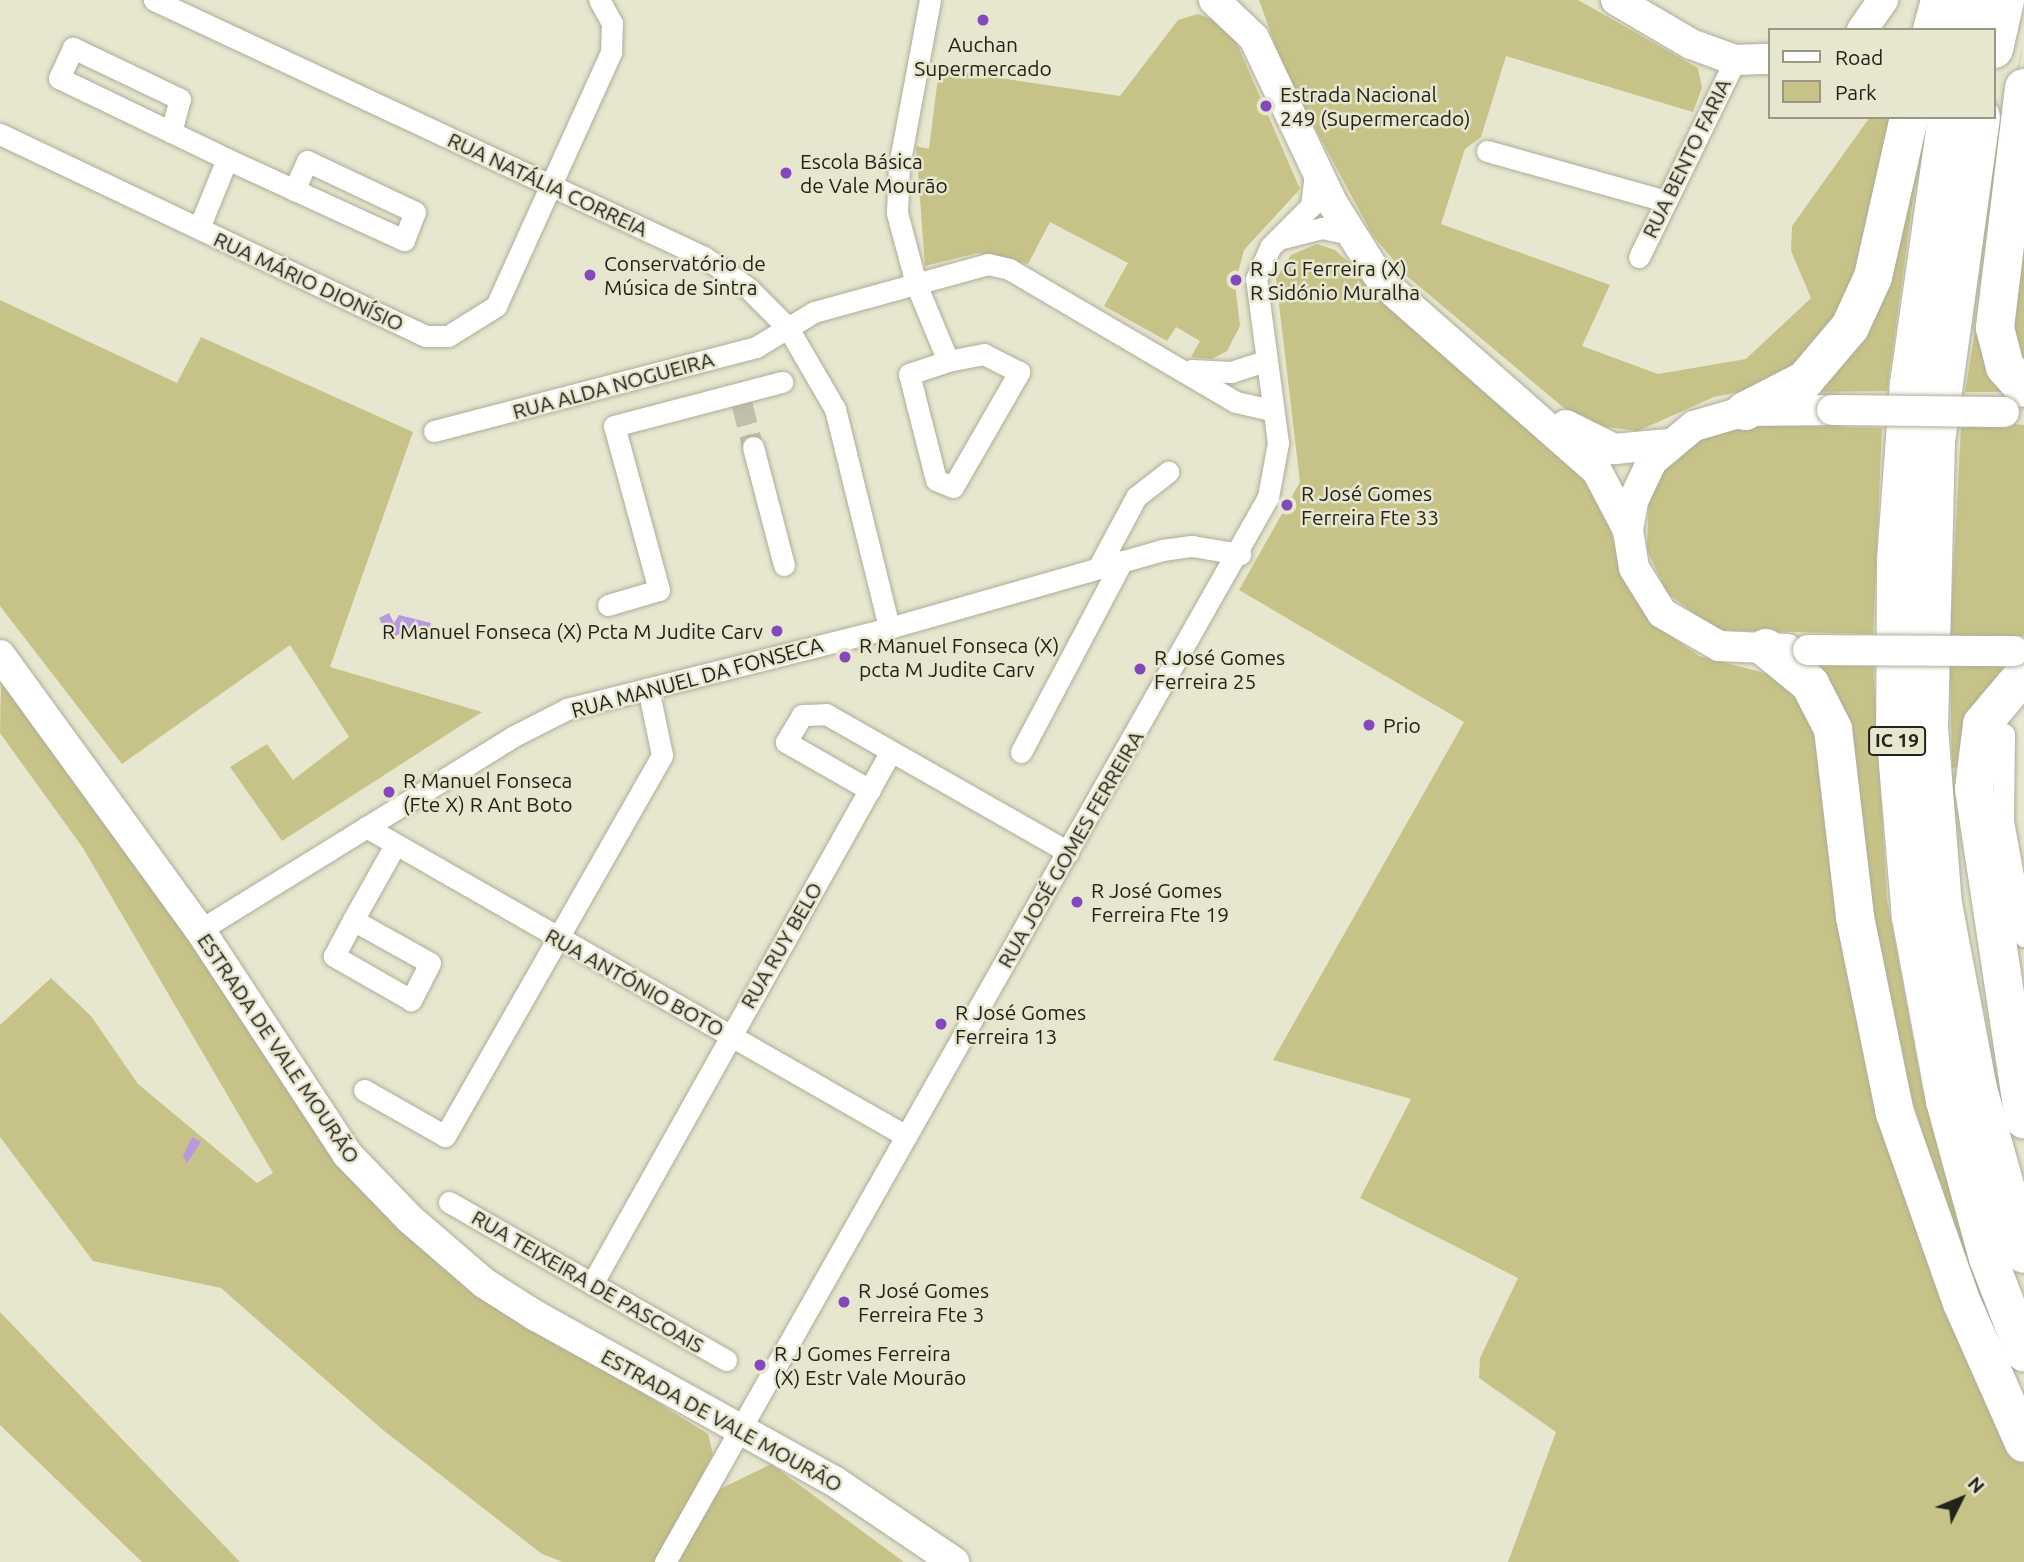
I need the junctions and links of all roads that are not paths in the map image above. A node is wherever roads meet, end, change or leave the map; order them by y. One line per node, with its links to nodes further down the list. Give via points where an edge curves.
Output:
1 (154, 0): 27 (street, RUA NATÁLIA CORREIA)
2 (599, 0): 27 (street, RUA MÁRIO DIONÍSIO, via 612,23 611,52)
3 (930, 0): 34 (street, via 899,165 897,213)
4 (1214, 0): 14 (street)
5 (1249, 0): 14 (street)
6 (1616, 0): 17 (street, via 1691,44)
7 (1883, 0): 11 (street)
8 (1940, 0): 12 (highway)
9 (1972, 0): 13 (highway)
10 (2005, 0): 15 (highway)
11 (1863, 28)
12 (1933, 28)
13 (1965, 28)
14 (1254, 38): 26 (street)
15 (1996, 40)
16 (1769, 59): 17 (street)
17 (1735, 60): 29 (street, RUA BENTO FARIA)
18 (2024, 88): 41 (highway, via 1995,328)
19 (1909, 119): 44 (highway, via 1873,277 1850,327 1805,380)
20 (1947, 119): 78 (highway, IC 19, via 1909,383 1896,562 1895,728 1911,917 1945,1101 1988,1258)
21 (1981, 119): 76 (highway, IC 19, via 1936,441 1928,728 1943,904 1978,1090)
22 (171, 132): 22 (street, via 59,78 73,48 180,99); 25 (street)
23 (0, 134): 30 (street, RUA MÁRIO DIONÍSIO)
24 (1487, 151): 29 (street)
25 (227, 159): 28 (street); 30 (street)
26 (1312, 162): 31 (street); 32 (street, RUA JOSÉ GOMES FERREIRA, via 1311,206)
27 (550, 184): 30 (street, RUA MÁRIO DIONÍSIO, via 496,306 448,336 426,335); 35 (street, RUA NATÁLIA CORREIA, via 704,257 747,287)
28 (294, 190): 28 (street, via 404,240 415,212 307,161)
29 (1663, 200): 33 (street, RUA BENTO FARIA)
30 (199, 228)
31 (1355, 239): 32 (street, via 1306,229); 46 (street, via 1587,441 1615,449); 49 (street, via 1382,282 1413,313 1597,471)
32 (1277, 240): 37 (street, RUA JOSÉ GOMES FERREIRA, via 1256,279)
33 (1639, 257)
34 (916, 284): 35 (street, RUA ALDA NOGUEIRA, via 814,312); 36 (street); 39 (street, RUA ALDA NOGUEIRA, via 980,265 1009,269)
35 (788, 328): 38 (street, RUA ALDA NOGUEIRA, via 756,347); 55 (street, RUA NATÁLIA CORREIA, via 835,409)
36 (948, 361): 36 (street, via 909,374 936,480 953,487 1018,372 984,354)
37 (1264, 361): 39 (street, via 1231,372); 43 (street, RUA JOSÉ GOMES FERREIRA)
38 (682, 368): 42 (street); 45 (street, RUA ALDA NOGUEIRA)
39 (1185, 369): 43 (street, RUA ALDA NOGUEIRA, via 1236,402)
40 (782, 382): 42 (street, via 741,399)
41 (2017, 404): 44 (street, bridge)
42 (693, 405): 54 (street, via 614,426 659,590)
43 (1272, 410): 50 (street, RUA JOSÉ GOMES FERREIRA, via 1275,478)
44 (1745, 411): 46 (street, via 1694,426)
45 (434, 431)
46 (1669, 444): 49 (street, via 1638,487)
47 (753, 447): 52 (street)
48 (1168, 472): 53 (street, via 1136,497)
49 (1629, 530): 56 (street, via 1637,577 1662,613 1719,646)
50 (1240, 554): 51 (street, RUA MANUEL DA FONSECA, via 1192,546); 66 (street, RUA JOSÉ GOMES FERREIRA)
51 (1122, 561): 53 (street, RUA MANUEL DA FONSECA); 61 (street)
52 (783, 565)
53 (1098, 568): 55 (street, RUA MANUEL DA FONSECA)
54 (608, 606)
55 (889, 628): 59 (street, RUA MANUEL DA FONSECA)
56 (1766, 648): 58 (street, bridge); 81 (highway, via 1814,690 1833,729 1855,917 1895,1113 1962,1303)
57 (0, 655): 68 (street, ESTRADA DE VALE MOURÃO)
58 (2021, 658): 73 (highway, via 1982,724 1974,789)
59 (648, 688): 64 (street, RUA MANUEL DA FONSECA, via 545,720); 70 (street, via 662,755)
60 (2004, 734): 69 (street, via 2003,821)
61 (1021, 752)
62 (890, 753): 63 (street, RUA RUY BELO); 63 (street, via 826,714 802,715 790,730 786,742); 66 (street)
63 (870, 790): 71 (street, RUA RUY BELO)
64 (366, 827): 65 (street, RUA ANTÓNIO BOTO); 68 (street, RUA MANUEL DA FONSECA)
65 (394, 847): 67 (street); 70 (street, RUA ANTÓNIO BOTO)
66 (1068, 852): 74 (street, RUA JOSÉ GOMES FERREIRA)
67 (354, 920)
68 (200, 930): 80 (street, ESTRADA DE VALE MOURÃO, via 347,1154 411,1220 484,1283)
69 (2024, 936)
70 (558, 940): 71 (street, RUA ANTÓNIO BOTO); 72 (street, via 445,1136)
71 (730, 1034): 74 (street, RUA ANTÓNIO BOTO); 77 (street, RUA RUY BELO)
72 (363, 1090)
73 (2024, 1119)
74 (906, 1136): 80 (street, RUA JOSÉ GOMES FERREIRA)
75 (449, 1202): 77 (street, RUA TEIXEIRA DE PASCOAIS)
76 (2024, 1254)
77 (592, 1284): 79 (street, RUA TEIXEIRA DE PASCOAIS)
78 (2024, 1352)
79 (726, 1360)
80 (737, 1431): 82 (street, RUA JOSÉ GOMES FERREIRA); 83 (street, ESTRADA DE VALE MOURÃO, via 834,1480)
81 (2024, 1443)
82 (665, 1562)
83 (954, 1562)

